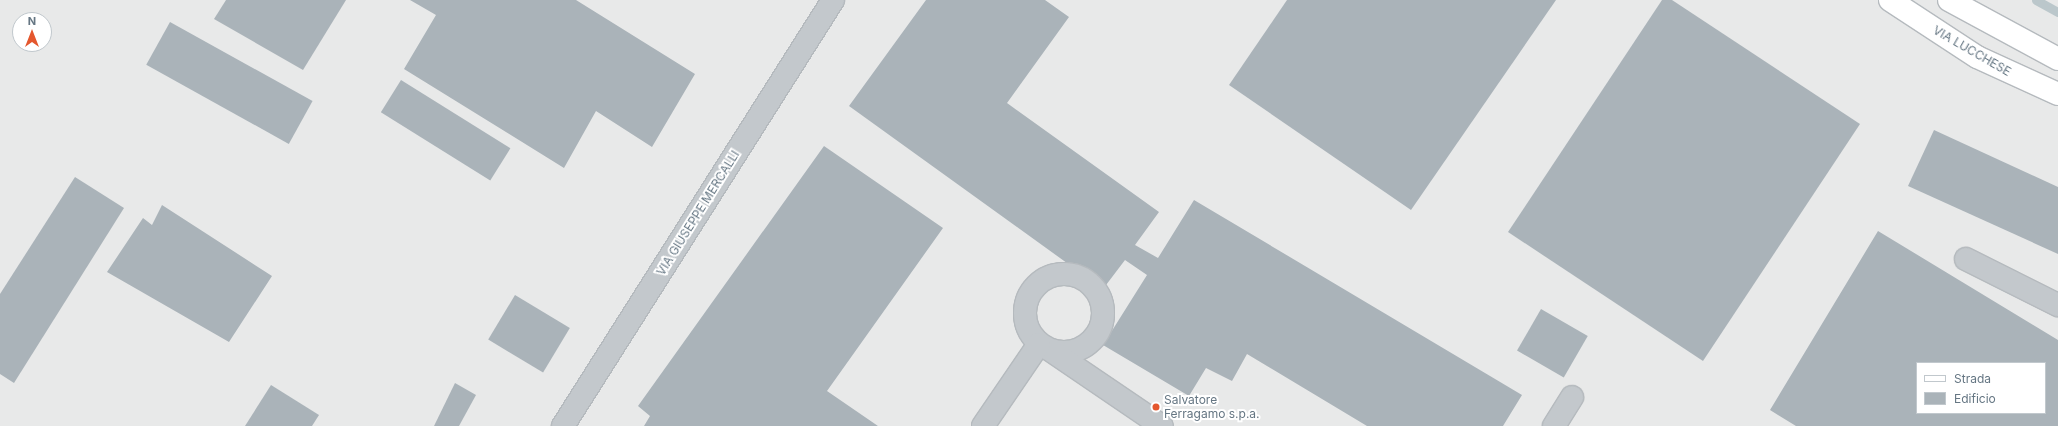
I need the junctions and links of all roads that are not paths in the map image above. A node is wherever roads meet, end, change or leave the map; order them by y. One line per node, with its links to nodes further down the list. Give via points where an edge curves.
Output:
1 (833, 0): 9 (street, VIA GIUSEPPE MERCALLI)
2 (1890, 0): 5 (main road, VIA LUCCHESE, via 1977,56)
3 (1949, 0): 4 (main road)
4 (2058, 59)
5 (2058, 94)
6 (1966, 259): 7 (street)
7 (2058, 305)
8 (1572, 397): 12 (street)
9 (563, 426)
10 (983, 426): 11 (street, via 1045,347)
11 (1162, 426)
12 (1554, 426)

